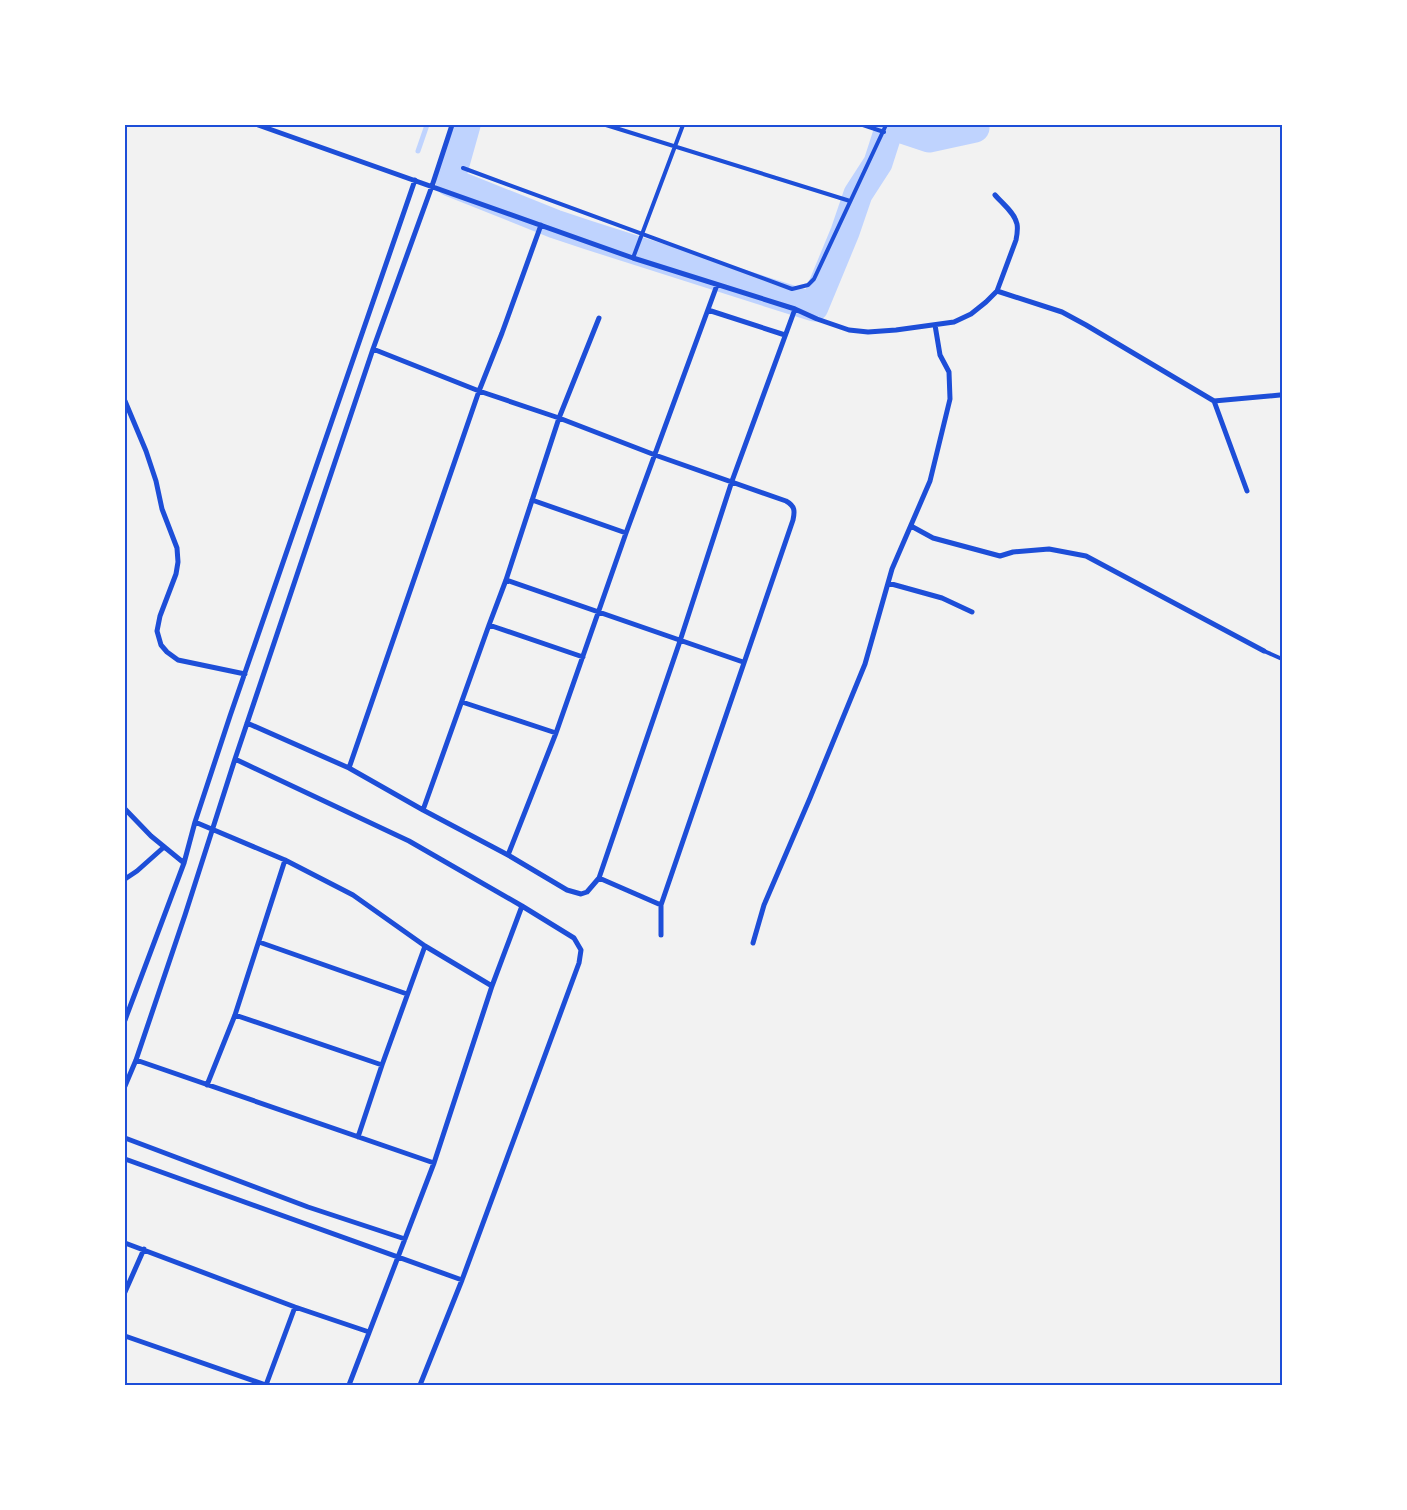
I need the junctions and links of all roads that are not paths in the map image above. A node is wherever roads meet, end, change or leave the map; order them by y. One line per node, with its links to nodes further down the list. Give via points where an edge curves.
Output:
1 (258, 125): 10 (street)
2 (452, 125): 11 (street)
3 (606, 125): 8 (lane)
4 (683, 125): 8 (lane)
5 (863, 125): 7 (lane)
6 (886, 125): 7 (lane)
7 (884, 132): 13 (lane)
8 (674, 148): 13 (lane); 15 (lane)
9 (463, 168): 15 (lane)
10 (415, 180): 11 (street); 46 (street)
11 (432, 186): 14 (street); 24 (street)
12 (995, 195): 18 (street, via 1018,224 1016,240)
13 (850, 201): 15 (lane, via 814,278 808,285 792,289)
14 (540, 225): 16 (street); 25 (street)
15 (643, 234): 16 (lane)
16 (633, 258): 17 (street)
17 (717, 285): 19 (street); 20 (street)
18 (997, 291): 22 (street, via 971,314 954,322); 28 (street, via 1062,312)
19 (794, 309): 22 (street, via 848,330 868,332); 23 (street)
20 (708, 310): 23 (street); 30 (street)
21 (599, 318): 29 (street)
22 (935, 325): 34 (street, via 940,356 949,372 950,399 930,481)
23 (785, 335): 31 (street)
24 (373, 349): 25 (street); 48 (street)
25 (479, 391): 29 (street); 51 (street)
26 (1280, 395): 28 (street)
27 (125, 401): 46 (street, via 151,466 162,509 177,548 176,574 157,631 160,645 178,660)
28 (1214, 401): 32 (street)
29 (559, 418): 30 (street); 33 (street)
30 (655, 455): 31 (street); 35 (street)
31 (732, 481): 41 (street); 45 (street, via 786,500 795,512)
32 (1247, 491)
33 (532, 500): 35 (street); 36 (street)
34 (911, 526): 37 (street); 42 (street, via 933,538 1000,556 1049,549 1086,556)
35 (626, 533): 38 (street)
36 (506, 580): 38 (street); 40 (street)
37 (888, 583): 39 (street, via 942,598); 66 (street, via 864,664 764,905)
38 (599, 611): 41 (street); 43 (street)
39 (972, 612)
40 (489, 625): 43 (street); 47 (street)
41 (680, 641): 45 (street); 60 (street)
42 (1264, 651): 44 (lane)
43 (583, 657): 49 (street)
44 (1282, 660)
45 (744, 662): 62 (street)
46 (245, 674): 54 (street)
47 (462, 702): 49 (street); 53 (street)
48 (247, 723): 50 (street); 51 (street)
49 (556, 733): 57 (street)
50 (235, 759): 55 (street); 63 (street, via 409,841)
51 (349, 768): 53 (street)
52 (125, 809): 56 (street)
53 (423, 810): 57 (street)
54 (195, 822): 55 (street); 59 (street)
55 (213, 829): 58 (street); 72 (street)
56 (164, 847): 59 (street); 61 (street)
57 (508, 855): 60 (street, via 567,890 581,894)
58 (285, 860): 65 (street); 67 (street, via 352,895)
59 (184, 863): 71 (street)
60 (599, 878): 62 (street)
61 (125, 879)
62 (661, 905): 64 (street)
63 (522, 906): 68 (street); 84 (street, via 574,938 581,950 580,957)
64 (661, 936)
65 (259, 942): 69 (street); 70 (street)
66 (753, 944)
67 (426, 946): 68 (street); 69 (street)
68 (492, 986): 79 (street)
69 (407, 994): 73 (street)
70 (235, 1015): 73 (street); 74 (street)
71 (125, 1020)
72 (136, 1060): 74 (street); 75 (street)
73 (382, 1065): 76 (street)
74 (207, 1085): 76 (street)
75 (125, 1086)
76 (358, 1137): 79 (street)
77 (125, 1138): 80 (street, via 308,1207)
78 (125, 1159): 83 (street)
79 (434, 1163): 80 (street)
80 (405, 1239): 83 (street)
81 (125, 1243): 82 (street)
82 (144, 1249): 85 (street); 86 (street)
83 (398, 1258): 84 (street); 87 (street)
84 (462, 1280): 90 (street)
85 (125, 1292)
86 (294, 1307): 87 (street); 88 (street, via 266,1385)
87 (369, 1332): 89 (street)
88 (125, 1336)
89 (349, 1385)
90 (420, 1385)

